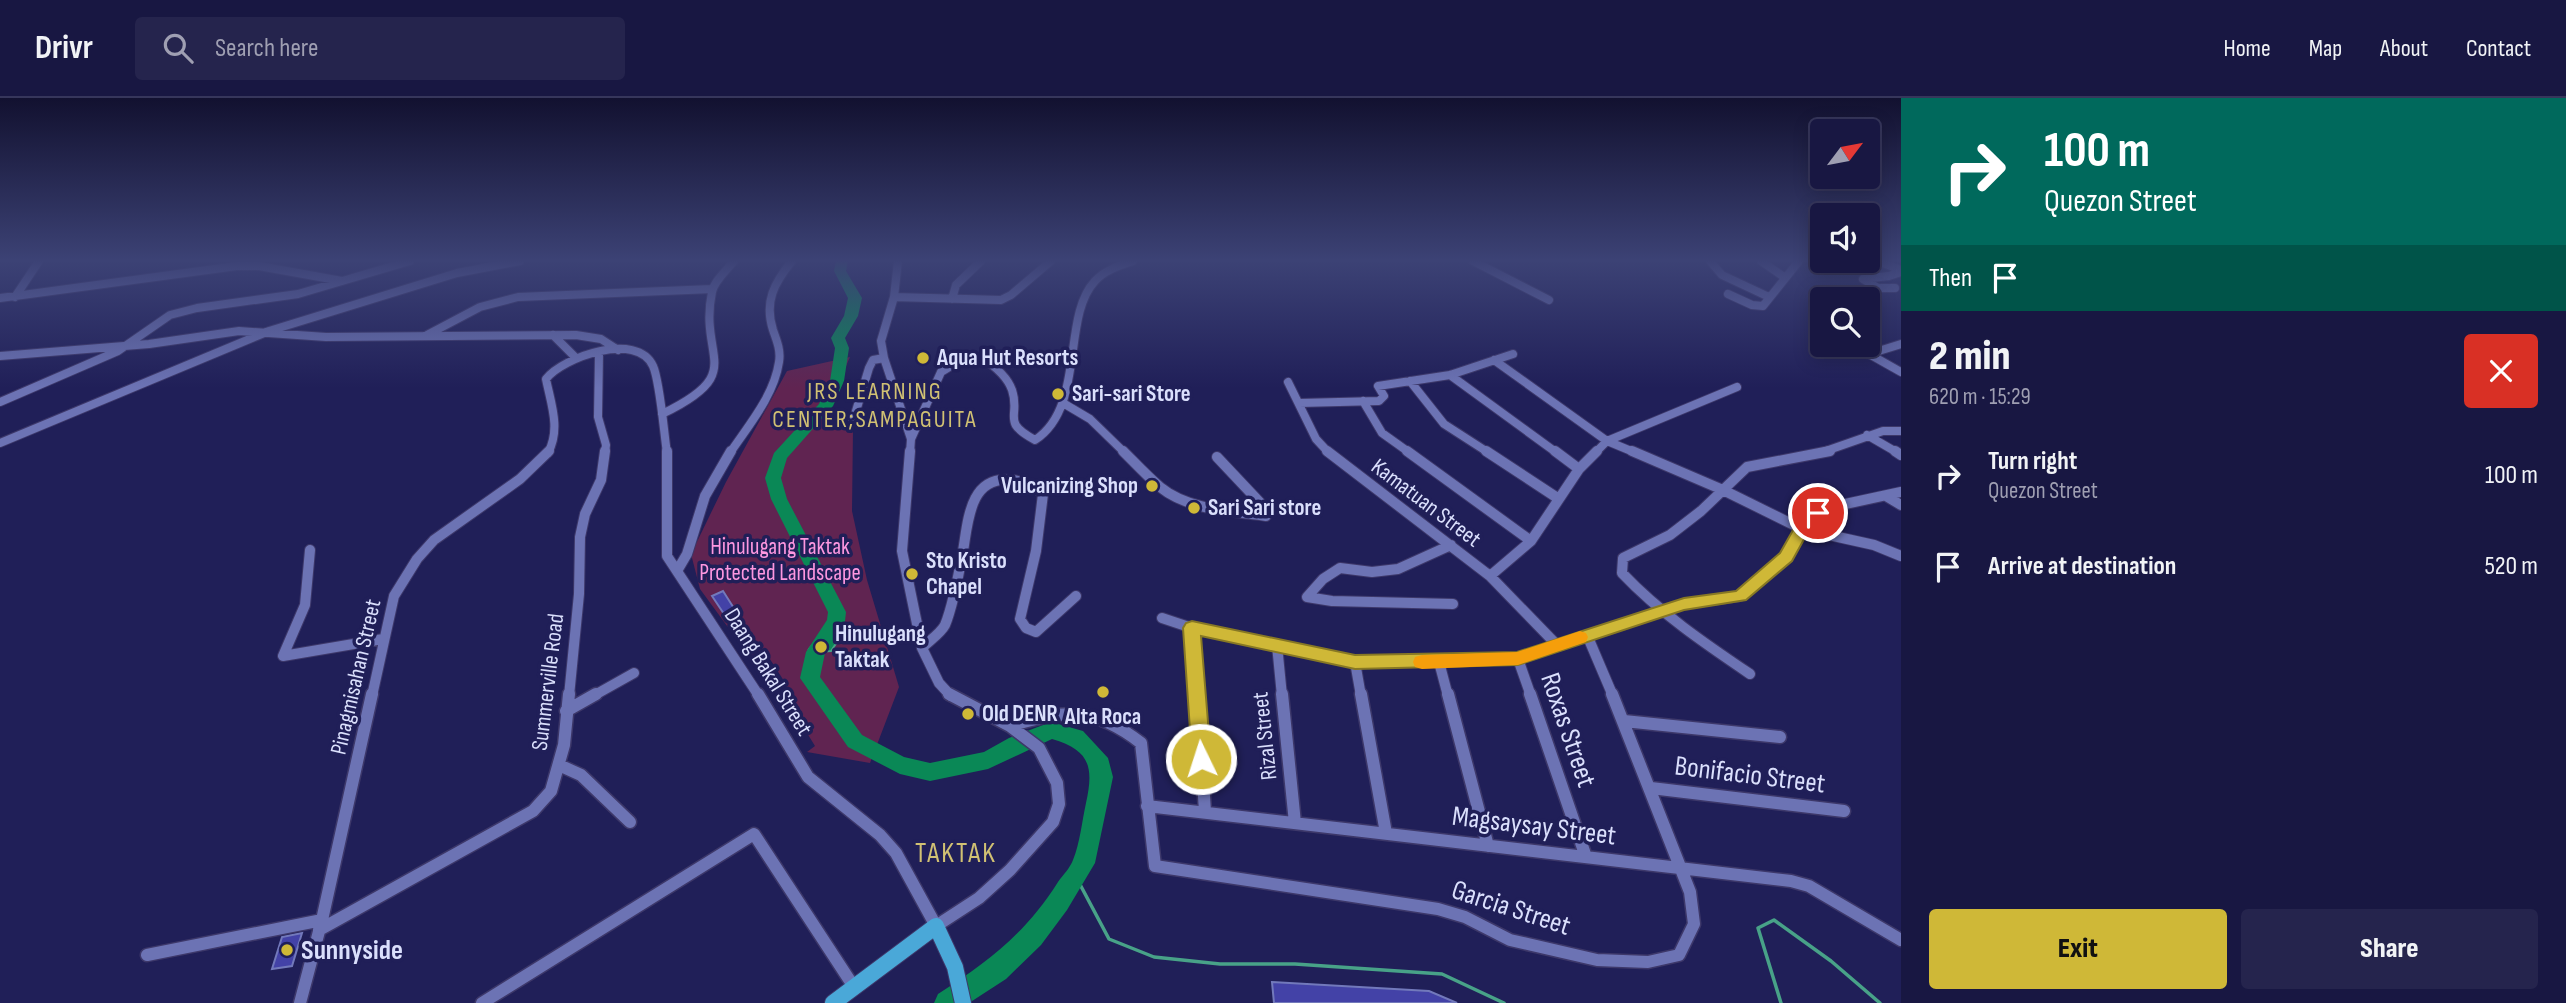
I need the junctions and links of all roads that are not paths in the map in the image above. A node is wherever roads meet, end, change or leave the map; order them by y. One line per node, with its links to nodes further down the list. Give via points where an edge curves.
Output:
1 (242, 303): 13 (street, via 170,315)
2 (359, 303): 10 (street)
3 (494, 303): 12 (street)
4 (713, 303): 31 (street, via 715,357 711,377 697,398)
5 (770, 303): 51 (street, via 781,350 779,368 704,498 688,553)
6 (892, 303): 20 (street, via 881,341)
7 (1082, 303): 29 (street)
8 (1749, 303): 9 (street, via 1758,307)
9 (1765, 303)
10 (269, 331): 12 (street, via 326,337); 13 (street); 37 (street)
11 (554, 335): 12 (street); 15 (street, via 593,337); 19 (street)
12 (427, 336)
13 (130, 345): 18 (street); 28 (street)
14 (1900, 345): 22 (street, via 1869,354)
15 (618, 350): 16 (street, Pinagmisahan Street); 31 (street, Pinagmisahan Street, via 637,352 654,367)
16 (600, 353): 19 (street, Pinagmisahan Street); 68 (street, Summerville Road, via 598,417 606,445 601,480 580,537 579,594)
17 (1513, 354): 21 (street)
18 (0, 356)
19 (575, 357): 59 (street, Pinagmisahan Street, via 546,379 554,433 550,453 433,541 394,596)
20 (884, 358): 32 (street, via 873,360 869,368); 35 (street)
21 (1494, 360): 23 (street); 36 (street)
22 (1901, 372)
23 (1450, 375): 24 (street); 40 (street)
24 (1410, 381): 27 (street, via 1378,386 1383,398); 44 (street, via 1444,424)
25 (1288, 382): 30 (street, Kamatuan Street)
26 (1737, 387): 36 (street)
27 (1363, 401): 30 (street); 47 (street, via 1382,433)
28 (0, 402)
29 (1063, 403): 35 (street, via 1047,434 1035,440 1025,437 1013,420 1012,390 996,367 982,358 959,360 941,372); 39 (street, via 1090,419 1161,488 1178,498 1266,516 1266,509)
30 (1299, 403): 48 (street, Kamatuan Street, via 1324,449)
31 (662, 414): 51 (street, Pinagmisahan Street, via 668,458 667,556)
32 (853, 421)
33 (1901, 431): 34 (street)
34 (1867, 435): 38 (street); 41 (street, via 1832,451 1747,467)
35 (911, 439): 62 (street, via 902,551)
36 (1607, 441): 40 (street); 41 (street)
37 (0, 443)
38 (1901, 455)
39 (1217, 457)
40 (1579, 469): 44 (street)
41 (1723, 490): 46 (street); 55 (street, via 1670,535 1623,558 1622,573)
42 (1901, 492): 43 (street)
43 (1886, 496): 45 (street); 46 (street, via 1827,508)
44 (1559, 499): 47 (street)
45 (1901, 505)
46 (1802, 529): 50 (street, via 1874,545); 55 (street, via 1786,557 1740,596)
47 (1531, 541): 52 (street)
48 (1451, 545): 52 (street, Kamatuan Street); 54 (street, via 1410,566 1370,574 1340,568 1322,579 1307,597)
49 (310, 550): 59 (street, via 305,605 284,656)
50 (1901, 556)
51 (677, 571): 84 (street, Daang Bakal Street, via 808,777 896,853)
52 (1490, 576): 60 (street, Kamatuan Street)
53 (1076, 596): 62 (street, via 1036,632 1020,620 1043,494 1028,481 992,482 976,494 970,507 944,627)
54 (1453, 604)
55 (1661, 611): 58 (street); 67 (street)
56 (1162, 618): 57 (street)
57 (1192, 628): 61 (street); 75 (street)
58 (1587, 635): 60 (street); 69 (street, Garcia Street)
59 (383, 639): 83 (street, Pinagmisahan Street)
60 (1556, 644): 63 (street)
61 (1277, 645): 64 (street); 78 (street, Rizal Street)
62 (922, 649): 70 (street, via 939,683 953,698)
63 (1518, 659): 65 (street); 81 (street, Roxas Street)
64 (1355, 662): 65 (street); 79 (street)
65 (1439, 662): 80 (street)
66 (634, 673): 68 (street)
67 (1750, 674)
68 (566, 711): 72 (street, Summerville Road)
69 (1624, 721): 71 (street); 73 (street, Garcia Street)
70 (1012, 728): 74 (street, via 1033,718 1070,711 1121,726 1141,743); 84 (street, via 1039,748 1058,783 1054,822 987,891)
71 (1780, 737)
72 (559, 765): 77 (street, via 581,775); 83 (street, Summerville Road, via 551,791 533,811)
73 (1651, 788): 76 (street, Bonifacio Street); 82 (street, Garcia Street)
74 (1147, 806): 75 (street, Magsaysay Street); 82 (street, Garcia Street, via 1155,866 1438,909 1510,940 1597,960 1648,962 1679,955 1694,924)
75 (1205, 811): 78 (street, Magsaysay Street)
76 (1844, 811)
77 (629, 822)
78 (1295, 822): 79 (street, Magsaysay Street)
79 (1386, 833): 80 (street, Magsaysay Street)
80 (1488, 846): 81 (street, Magsaysay Street)
81 (1586, 857): 82 (street, Magsaysay Street)
82 (1683, 869): 85 (street, Magsaysay Street, via 1809,886)
83 (321, 925): 86 (street, Summerville Road); 88 (street, Pinagmisahan Street)
84 (936, 926): 87 (main road); 91 (main road, via 955,967)
85 (1901, 940)
86 (147, 956)
87 (854, 987): 89 (street, via 754,834); 90 (main road)
88 (300, 1003)
89 (481, 1003)
90 (833, 1003)
91 (963, 1003)

